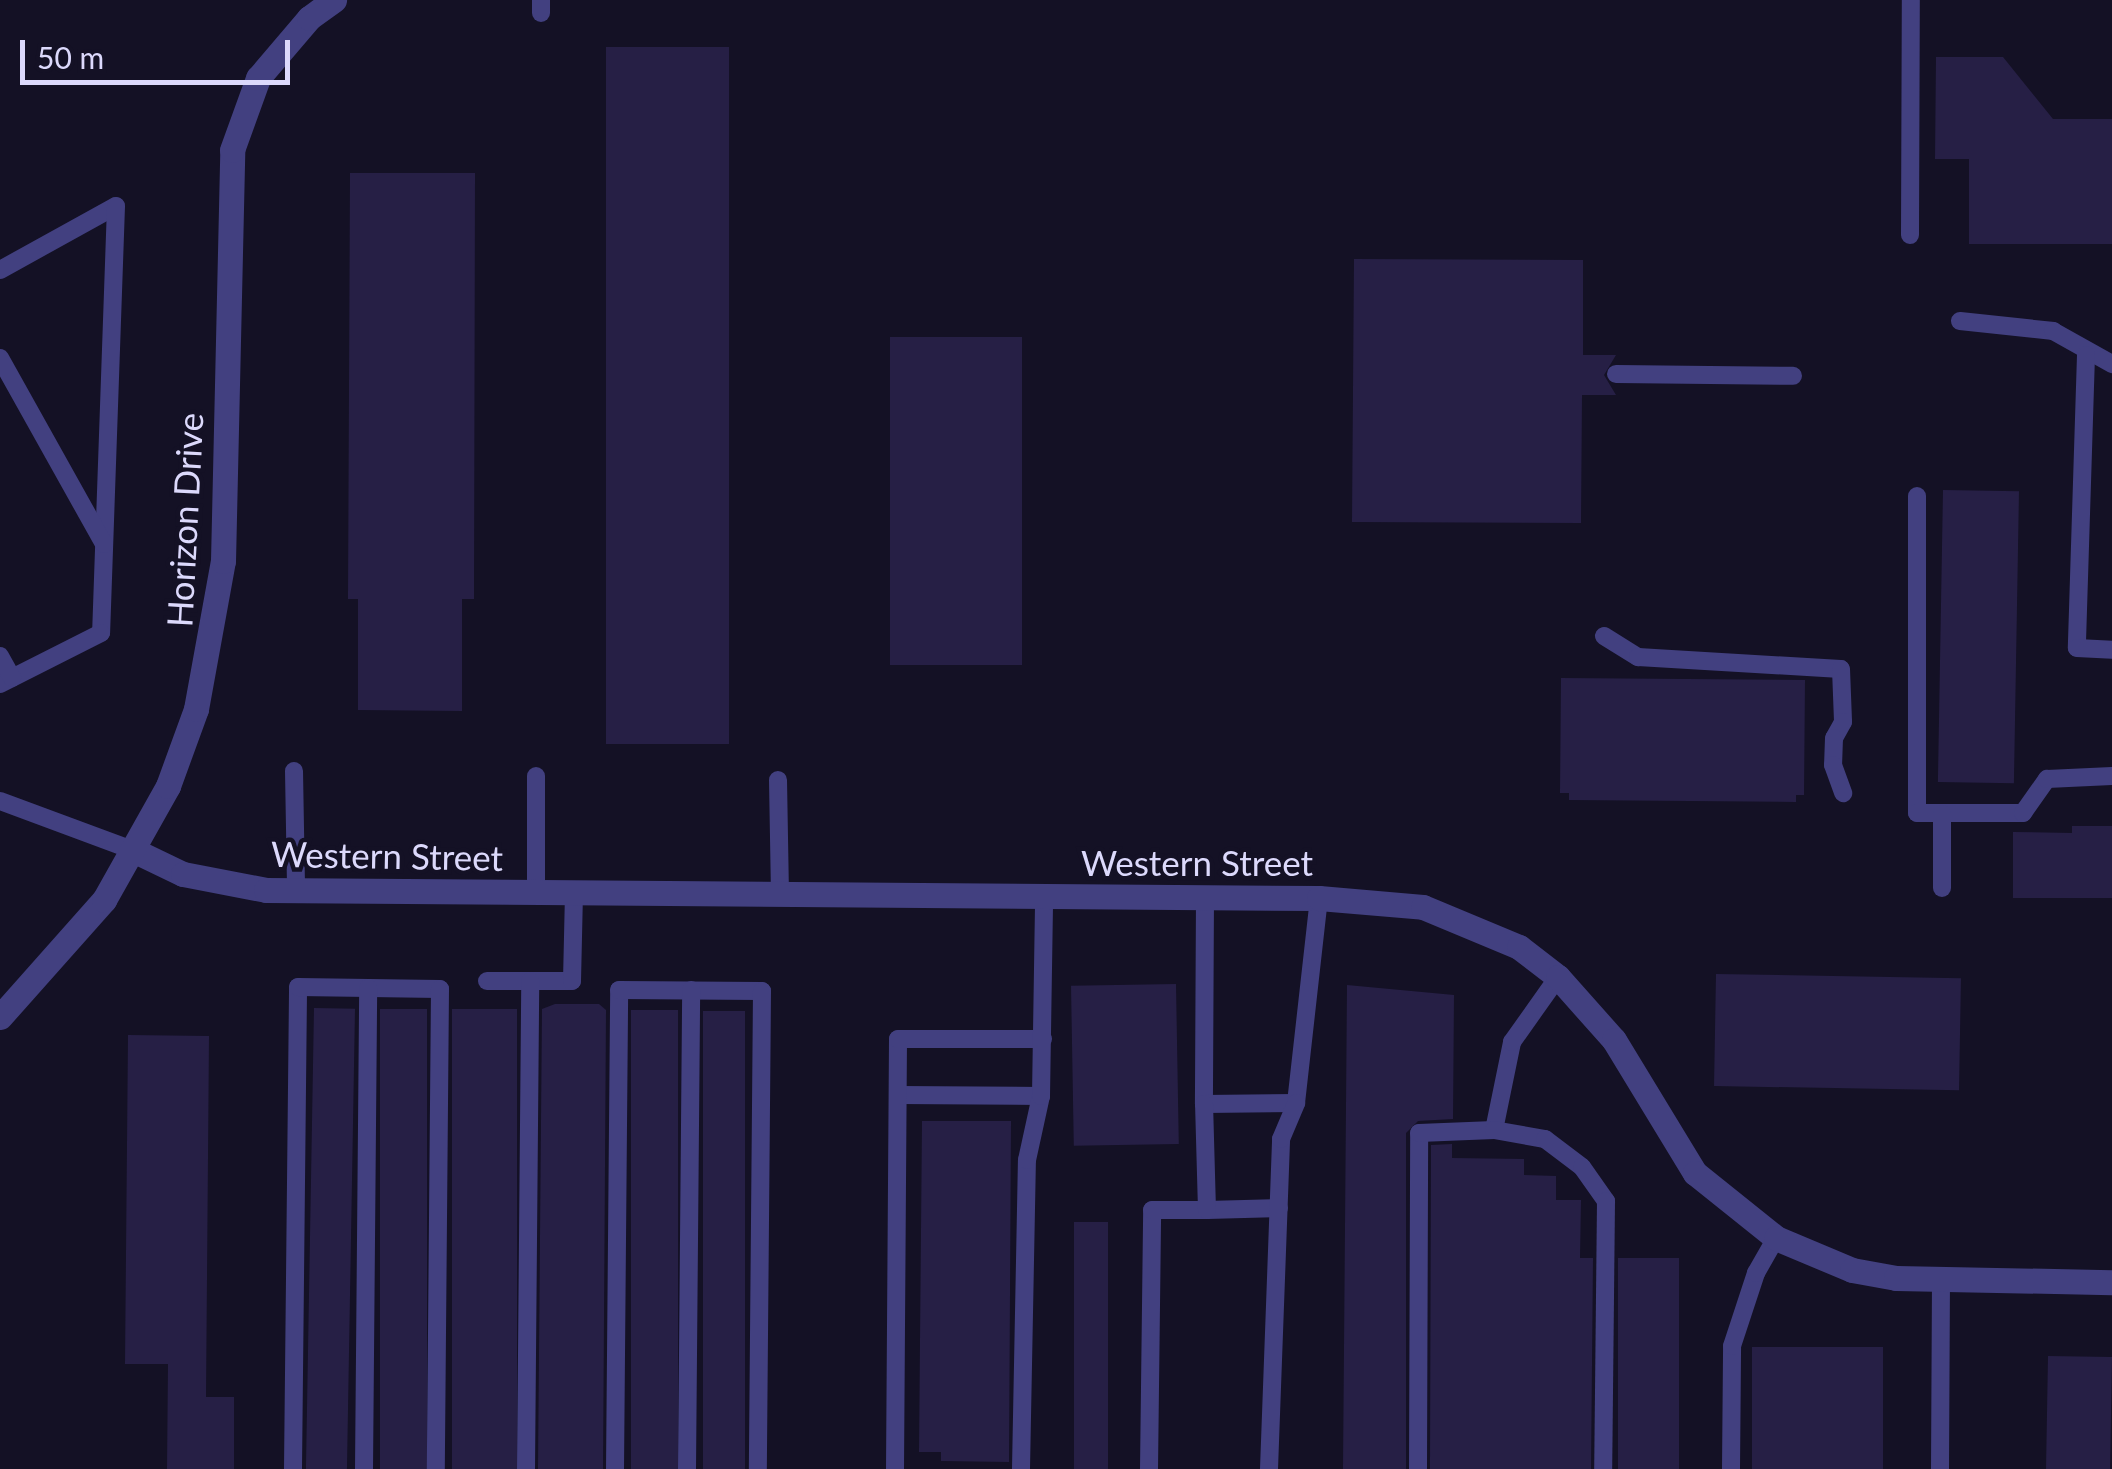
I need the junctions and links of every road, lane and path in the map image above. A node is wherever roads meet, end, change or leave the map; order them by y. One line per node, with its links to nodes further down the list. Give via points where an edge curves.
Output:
1 (334, 0): 24 (street, Horizon Drive, via 258,78 232,150 223,560 215,632 196,709)
2 (1911, 0): 3 (lane)
3 (1910, 235)
4 (0, 270): 12 (lane, via 116,206)
5 (1960, 320): 6 (lane, via 2052,331)
6 (2086, 354): 8 (lane); 14 (lane, via 2077,648)
7 (0, 358): 12 (lane)
8 (2112, 364)
9 (1616, 374): 10 (lane)
10 (1793, 376)
11 (1916, 496): 23 (lane, via 1916,813)
12 (104, 544): 16 (lane, via 101,634)
13 (1604, 636): 21 (lane, via 1638,657 1841,669 1842,722 1833,765)
14 (2112, 650)
15 (0, 656): 16 (lane)
16 (6, 681)
17 (294, 771): 26 (lane)
18 (536, 776): 27 (lane)
19 (2112, 776): 23 (lane, via 2047,779 2023,812)
20 (778, 780): 29 (lane)
21 (1842, 793)
22 (0, 801): 24 (lane)
23 (1942, 814): 25 (lane)
24 (135, 851): 26 (street, Western Street, via 183,874); 38 (street, Horizon Drive, via 66,950)
25 (1942, 888)
26 (296, 891): 27 (street, Western Street)
27 (536, 892): 28 (street, Western Street)
28 (574, 892): 29 (street, Western Street); 35 (lane, via 572,982)
29 (780, 894): 30 (street, Western Street)
30 (1044, 896): 31 (street, Western Street); 39 (lane)
31 (1205, 897): 32 (street, Western Street); 43 (lane)
32 (1319, 898): 33 (street, Western Street, via 1423,907 1519,948); 42 (lane)
33 (1558, 977): 44 (lane, via 1512,1042); 47 (street, Western Street, via 1614,1040 1695,1172)
34 (487, 981): 35 (lane)
35 (530, 982): 53 (lane)
36 (368, 988): 50 (lane, via 298,988); 51 (lane); 52 (lane, via 440,989)
37 (692, 990): 54 (lane, via 620,990); 55 (lane); 56 (lane, via 762,991)
38 (0, 1018)
39 (1042, 1039): 40 (lane, via 898,1039); 41 (lane)
40 (898, 1095): 41 (lane); 57 (lane)
41 (1041, 1096): 58 (lane, via 1028,1160)
42 (1296, 1103): 43 (lane); 45 (lane, via 1281,1139)
43 (1204, 1104): 46 (lane)
44 (1494, 1130): 61 (lane, via 1418,1132); 62 (lane, via 1545,1139 1582,1166 1606,1200)
45 (1279, 1208): 46 (lane); 60 (lane)
46 (1207, 1210): 59 (lane, via 1152,1210)
47 (1776, 1238): 48 (street, Western Street, via 1852,1270); 63 (lane, via 1756,1273 1732,1346)
48 (1941, 1280): 49 (street, Western Street); 64 (lane)
49 (2112, 1282)
50 (293, 1469)
51 (364, 1469)
52 (436, 1469)
53 (526, 1469)
54 (616, 1469)
55 (688, 1469)
56 (758, 1469)
57 (895, 1469)
58 (1020, 1469)
59 (1149, 1469)
60 (1269, 1469)
61 (1418, 1469)
62 (1603, 1469)
63 (1731, 1469)
64 (1940, 1469)

